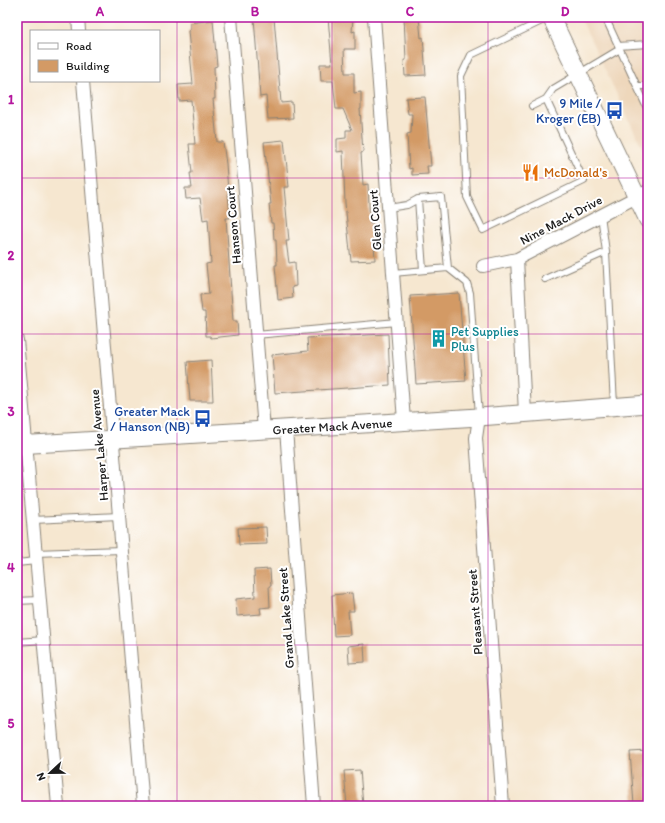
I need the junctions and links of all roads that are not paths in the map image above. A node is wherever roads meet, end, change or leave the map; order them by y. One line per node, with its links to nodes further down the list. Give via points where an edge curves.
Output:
1 (78, 17): 6 (street)
2 (230, 17): 29 (street, Hanson Court)
3 (374, 17): 18 (street, Glen Court)
4 (551, 17): 9 (street); 13 (lane, via 471,55 461,76 467,197 483,230 584,181)
5 (605, 17): 8 (lane)
6 (79, 30)
7 (648, 44): 8 (lane)
8 (619, 48): 9 (lane); 11 (lane)
9 (579, 75): 13 (lane, via 553,89); 16 (street)
10 (83, 82): 38 (street, Harper Lake Avenue)
11 (637, 86): 12 (lane); 15 (lane)
12 (648, 86)
13 (546, 99): 14 (lane)
14 (532, 106)
15 (648, 110)
16 (642, 194): 19 (street, Nine Mack Drive); 20 (street)
17 (418, 199): 18 (lane, via 407,205); 24 (lane, via 441,196); 25 (lane)
18 (388, 208): 26 (street, Glen Court)
19 (601, 215): 21 (lane); 22 (street, Nine Mack Drive)
20 (648, 220)
21 (606, 252): 27 (lane); 32 (lane)
22 (517, 258): 23 (street, Nine Mack Drive); 33 (street)
23 (483, 266)
24 (448, 268): 25 (lane); 34 (lane, via 467,283 470,293)
25 (423, 270): 26 (lane)
26 (393, 273): 28 (street, Glen Court)
27 (545, 280)
28 (397, 322): 29 (lane); 35 (street, Glen Court)
29 (256, 335): 37 (street, Hanson Court)
30 (17, 340): 39 (street)
31 (648, 404): 32 (street, Greater Mack Avenue)
32 (614, 407): 33 (street, Greater Mack Avenue)
33 (525, 413): 34 (street, Greater Mack Avenue)
34 (479, 417): 35 (street, Greater Mack Avenue); 52 (street, Pleasant Street, via 476,438)
35 (404, 421): 36 (street, Greater Mack Avenue)
36 (286, 429): 37 (street, Greater Mack Avenue); 51 (street, Grand Lake Street)
37 (264, 430): 38 (street, Greater Mack Avenue)
38 (113, 439): 39 (street, Greater Mack Avenue); 40 (street, Harper Lake Avenue)
39 (22, 445): 41 (street)
40 (119, 516): 41 (lane); 42 (street, Harper Lake Avenue)
41 (33, 520): 43 (street)
42 (122, 550): 43 (lane); 50 (street, Harper Lake Avenue)
43 (36, 557): 44 (lane); 45 (street)
44 (17, 563)
45 (39, 600): 46 (lane); 47 (street)
46 (17, 601)
47 (44, 640): 48 (lane); 49 (street)
48 (17, 642)
49 (58, 806)
50 (143, 806)
51 (314, 806)
52 (503, 806)

